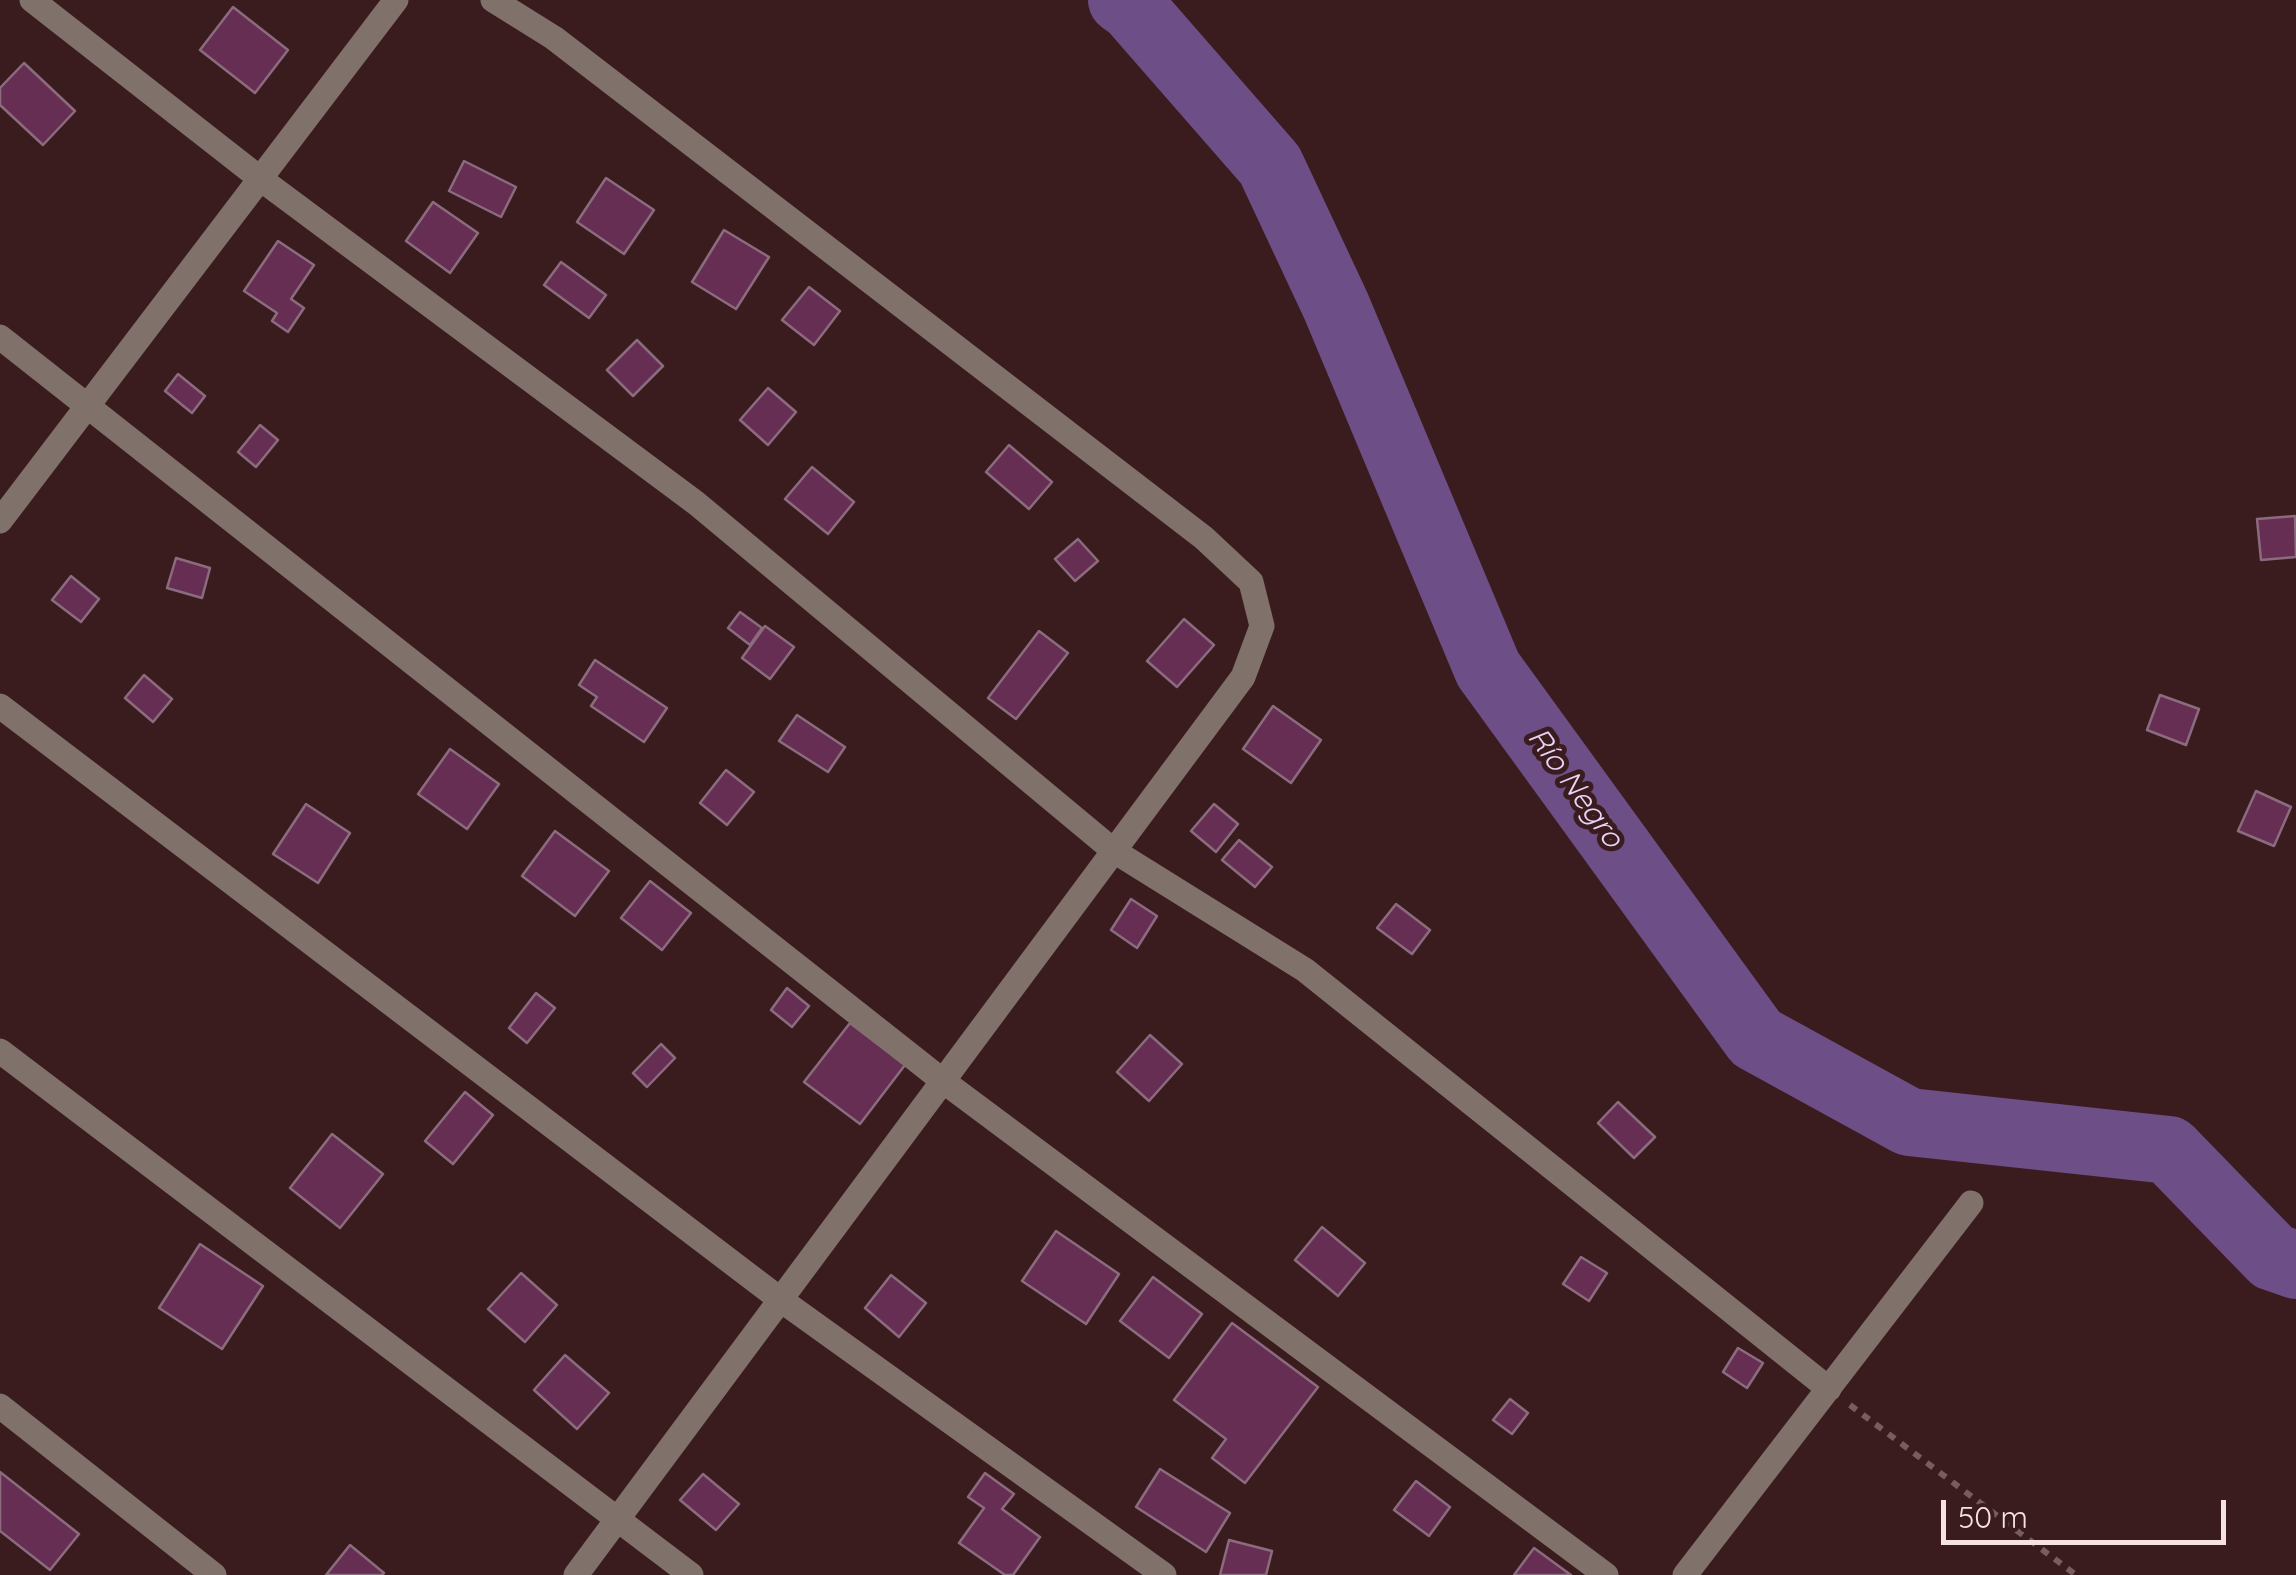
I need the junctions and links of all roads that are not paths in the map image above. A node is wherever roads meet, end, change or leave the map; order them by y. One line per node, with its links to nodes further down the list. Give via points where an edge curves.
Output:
1 (32, 0): 4 (street)
2 (396, 0): 4 (street)
3 (494, 0): 9 (street, via 554,38 1204,538 1251,582 1262,626 1243,677)
4 (262, 180): 6 (street); 9 (street, via 696,503)
5 (0, 336): 6 (street)
6 (89, 405): 7 (street); 11 (street)
7 (0, 521)
8 (0, 706): 13 (street)
9 (1114, 851): 11 (street); 14 (street, via 1305,970)
10 (0, 1051): 16 (street)
11 (943, 1081): 13 (street); 21 (street)
12 (1972, 1203): 14 (street)
13 (781, 1300): 16 (street); 20 (street)
14 (1829, 1389): 22 (street)
15 (0, 1406): 17 (street)
16 (618, 1518): 18 (street); 19 (street)
17 (214, 1575)
18 (576, 1575)
19 (691, 1575)
20 (1164, 1575)
21 (1606, 1575)
22 (1685, 1575)

